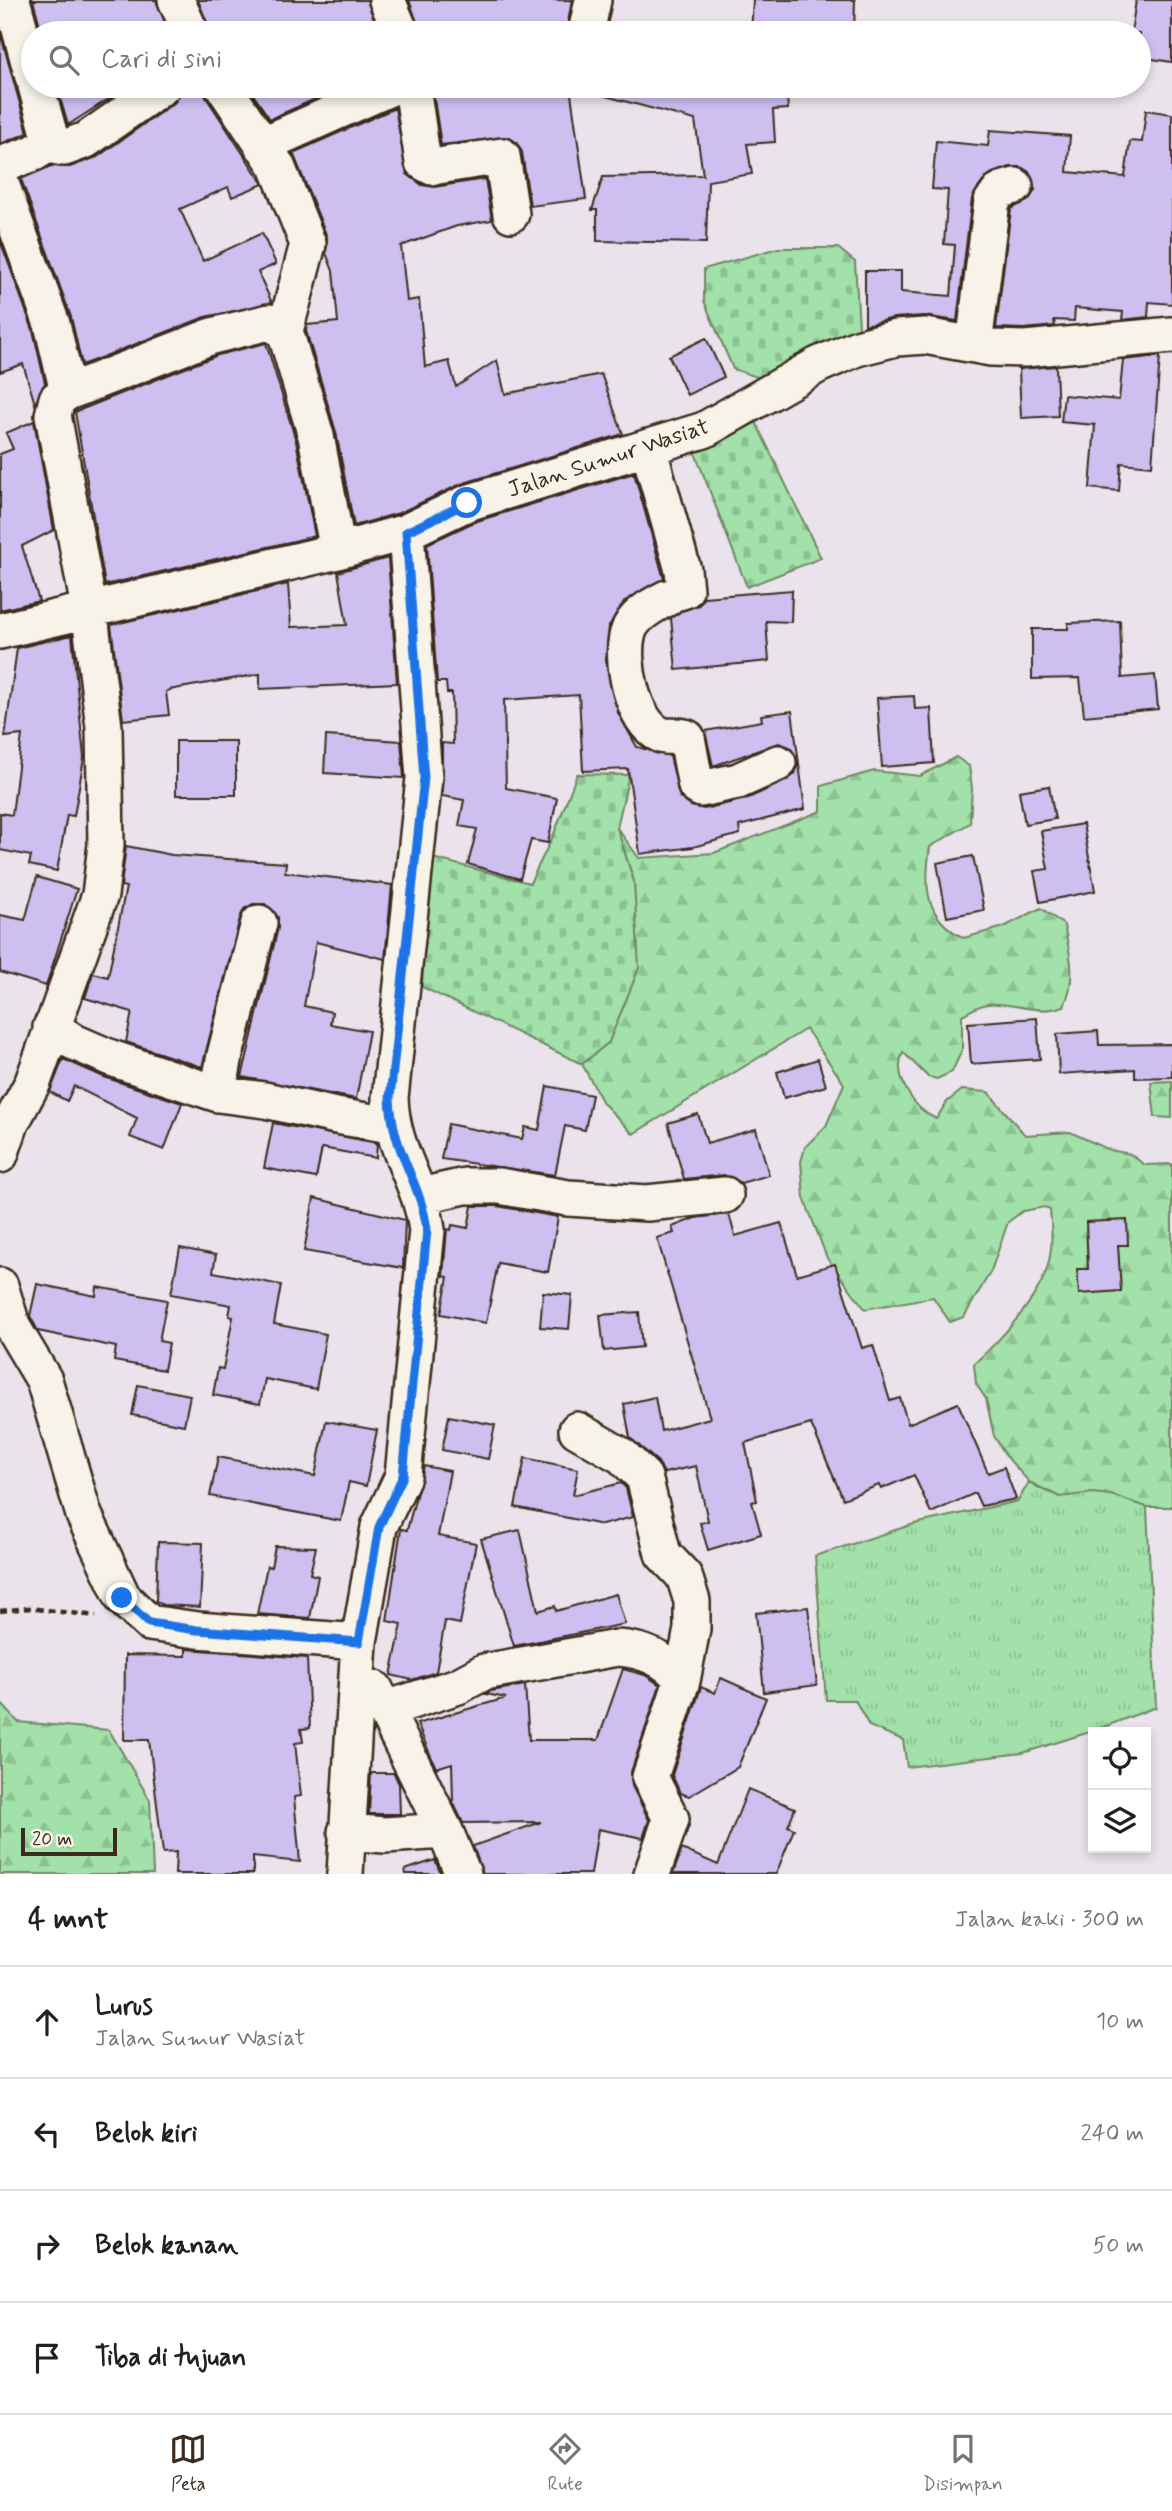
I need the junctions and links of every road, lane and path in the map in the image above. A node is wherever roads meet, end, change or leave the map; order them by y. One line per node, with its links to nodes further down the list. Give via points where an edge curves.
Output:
1 (12, 0): 8 (street)
2 (176, 0): 5 (street)
3 (387, 0): 6 (street)
4 (593, 0): 7 (street)
5 (186, 21)
6 (396, 21)
7 (589, 21)
8 (21, 33)
9 (39, 98): 14 (street, via 49,133)
10 (146, 98): 14 (street, via 86,139 64,148)
11 (231, 98): 15 (street)
12 (367, 98): 15 (street)
13 (414, 98): 19 (street, via 423,162 432,167 502,156)
14 (47, 145): 16 (street)
15 (262, 145): 20 (street, via 277,166 308,244)
16 (0, 165)
17 (0, 181): 23 (street, via 52,324)
18 (1015, 186): 22 (street, via 1001,190 992,201)
19 (511, 214)
20 (285, 331): 23 (street, via 270,322 242,327); 26 (street, via 316,436)
21 (1172, 335): 22 (street, Jalan Sumur Wasiat, via 1025,349)
22 (974, 345): 24 (street, Jalan Sumur Wasiat, via 925,336 857,348 704,430)
23 (68, 392): 27 (street, via 57,399 53,415)
24 (648, 447): 25 (street, Jalan Sumur Wasiat, via 467,503); 29 (street, via 685,590 636,618 628,632 625,653 634,704 661,735 687,738 696,786 701,789 737,781)
25 (406, 532): 26 (street, Jalan Sumur Wasiat); 33 (street, via 424,778 390,1098)
26 (338, 551): 27 (street, Jalan Sumur Wasiat)
27 (89, 608): 28 (street, Jalan Sumur Wasiat); 31 (street, via 104,727 106,845 100,895)
28 (0, 631)
29 (778, 763)
30 (259, 923): 32 (street)
31 (51, 1027): 32 (street, via 111,1058); 34 (street, via 33,1082)
32 (218, 1094): 33 (street)
33 (391, 1125): 36 (street)
34 (6, 1139)
35 (725, 1195): 36 (street, via 647,1203 465,1186)
36 (420, 1196): 41 (street, via 427,1230 403,1476 379,1527)
37 (0, 1286): 40 (street, via 13,1328 44,1380 84,1515 122,1598)
38 (577, 1430): 42 (street, via 622,1456 644,1477 663,1554 684,1576 692,1601)
39 (0, 1611): 40 (path, via 29,1608)
40 (149, 1623): 41 (street)
41 (358, 1649): 43 (street); 45 (street)
42 (682, 1681): 43 (street, via 675,1670 636,1648 617,1648 484,1672 458,1686); 48 (street, via 650,1777 671,1819)
43 (386, 1709): 44 (street)
44 (445, 1831): 45 (street); 47 (street)
45 (346, 1832): 46 (street)
46 (345, 1874)
47 (463, 1874)
48 (652, 1874)

